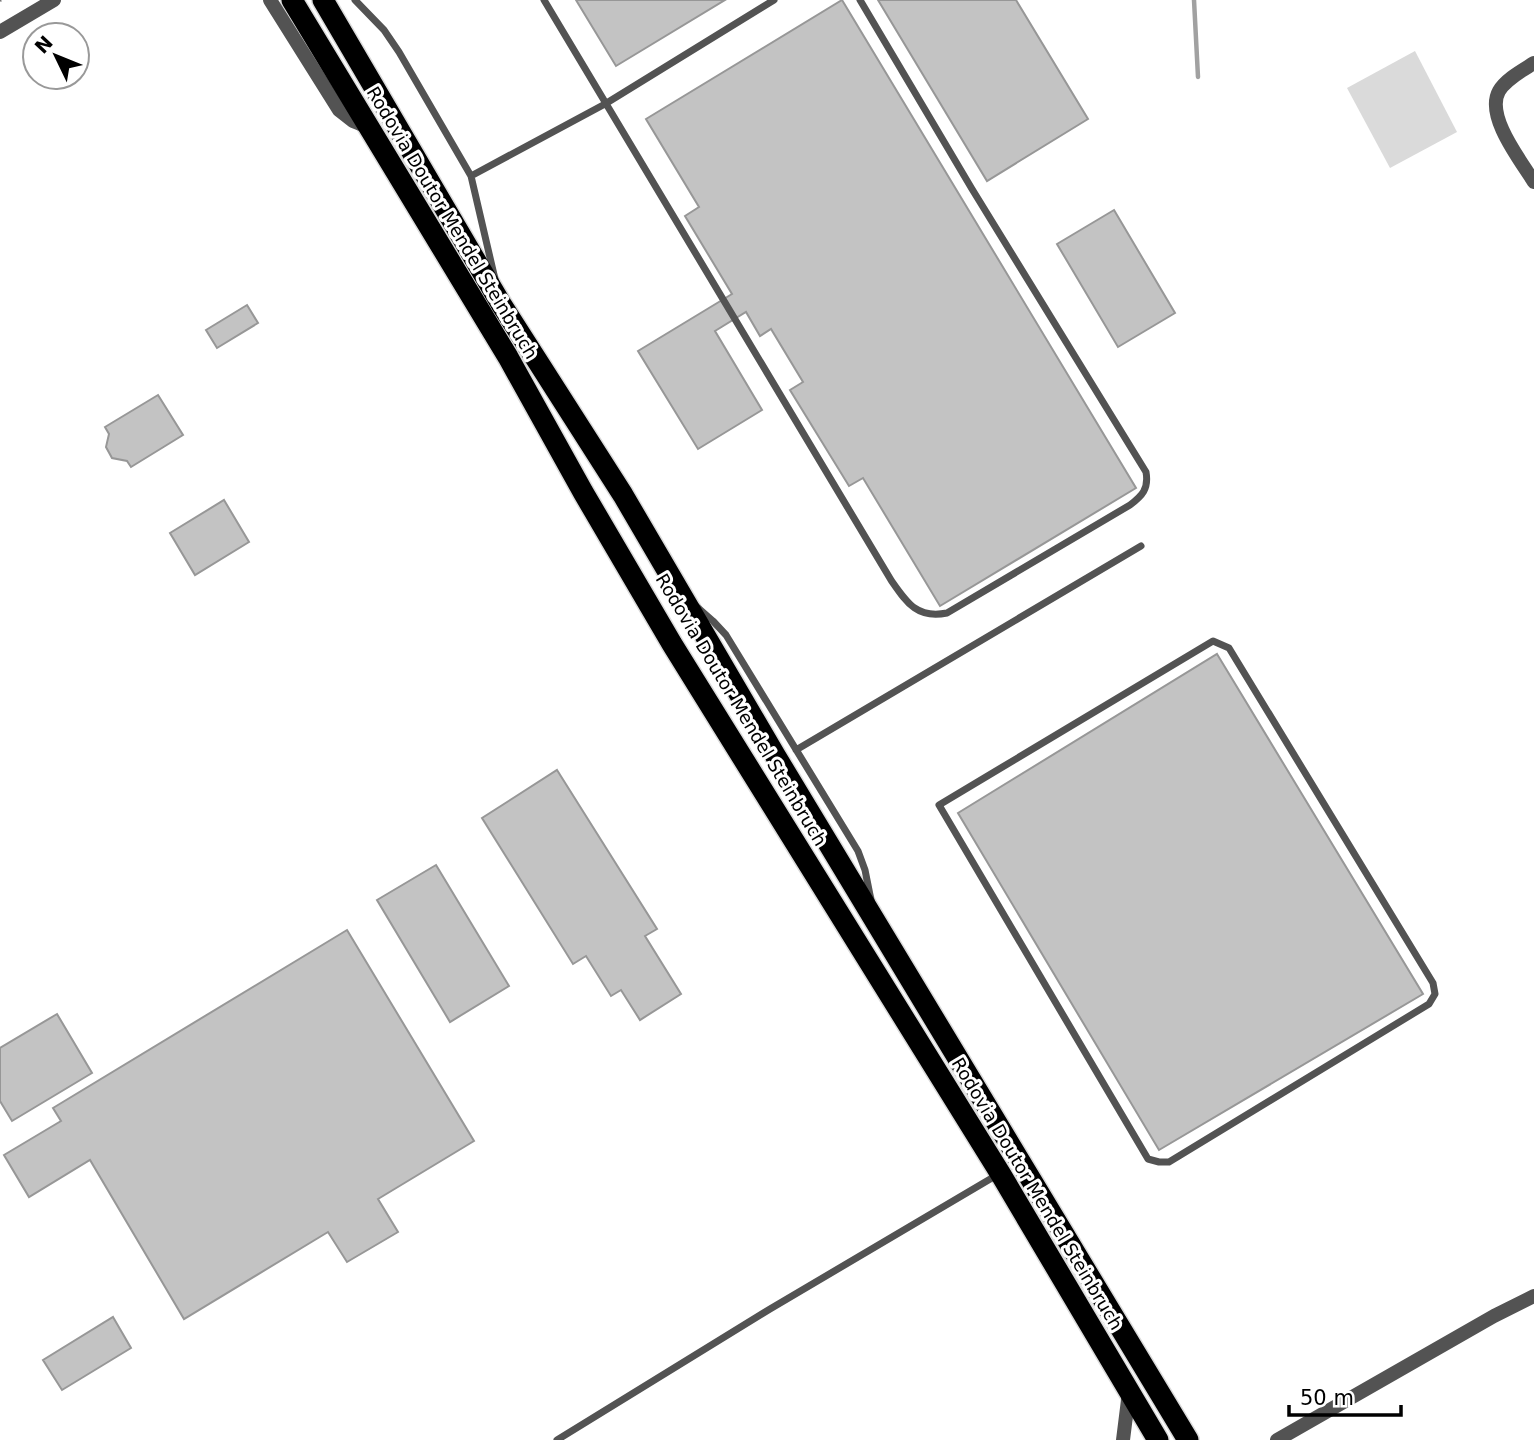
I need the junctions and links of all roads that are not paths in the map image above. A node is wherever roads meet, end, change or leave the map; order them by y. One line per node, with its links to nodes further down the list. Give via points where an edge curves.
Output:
1 (54, 0): 9 (street)
2 (270, 0): 12 (street, via 339,110)
3 (292, 0): 12 (highway, Rodovia Doutor Mendel Steinbruch)
4 (323, 0): 15 (highway, Rodovia Doutor Mendel Steinbruch)
5 (355, 0): 13 (lane, via 399,52)
6 (544, 0): 11 (lane)
7 (774, 0): 11 (lane)
8 (860, 0): 11 (lane, via 1146,472 1144,492 1130,505 947,613 922,613 891,580)
9 (0, 32)
10 (1534, 63): 14 (street, via 1499,90 1496,102 1504,132)
11 (605, 104): 13 (lane)
12 (368, 127): 21 (highway, Rodovia Doutor Mendel Steinbruch, via 508,357 671,644)
13 (471, 176): 15 (lane)
14 (1534, 182)
15 (501, 304): 17 (highway, Rodovia Doutor Mendel Steinbruch)
16 (1141, 546): 18 (lane)
17 (682, 596): 18 (lane, via 726,635); 20 (highway, Rodovia Doutor Mendel Steinbruch)
18 (796, 750): 20 (lane, via 858,851)
19 (939, 805): 19 (lane, via 1213,641 1229,648 1433,983 1435,994 1429,1004 1168,1162 1148,1158)
20 (875, 921): 27 (highway, Rodovia Doutor Mendel Steinbruch)
21 (1000, 1173): 23 (highway, Rodovia Doutor Mendel Steinbruch); 24 (lane)
22 (1534, 1296): 28 (street)
23 (1129, 1390): 25 (street); 26 (highway, Rodovia Doutor Mendel Steinbruch)
24 (557, 1440)
25 (1123, 1440)
26 (1158, 1440)
27 (1188, 1440)
28 (1277, 1440)

